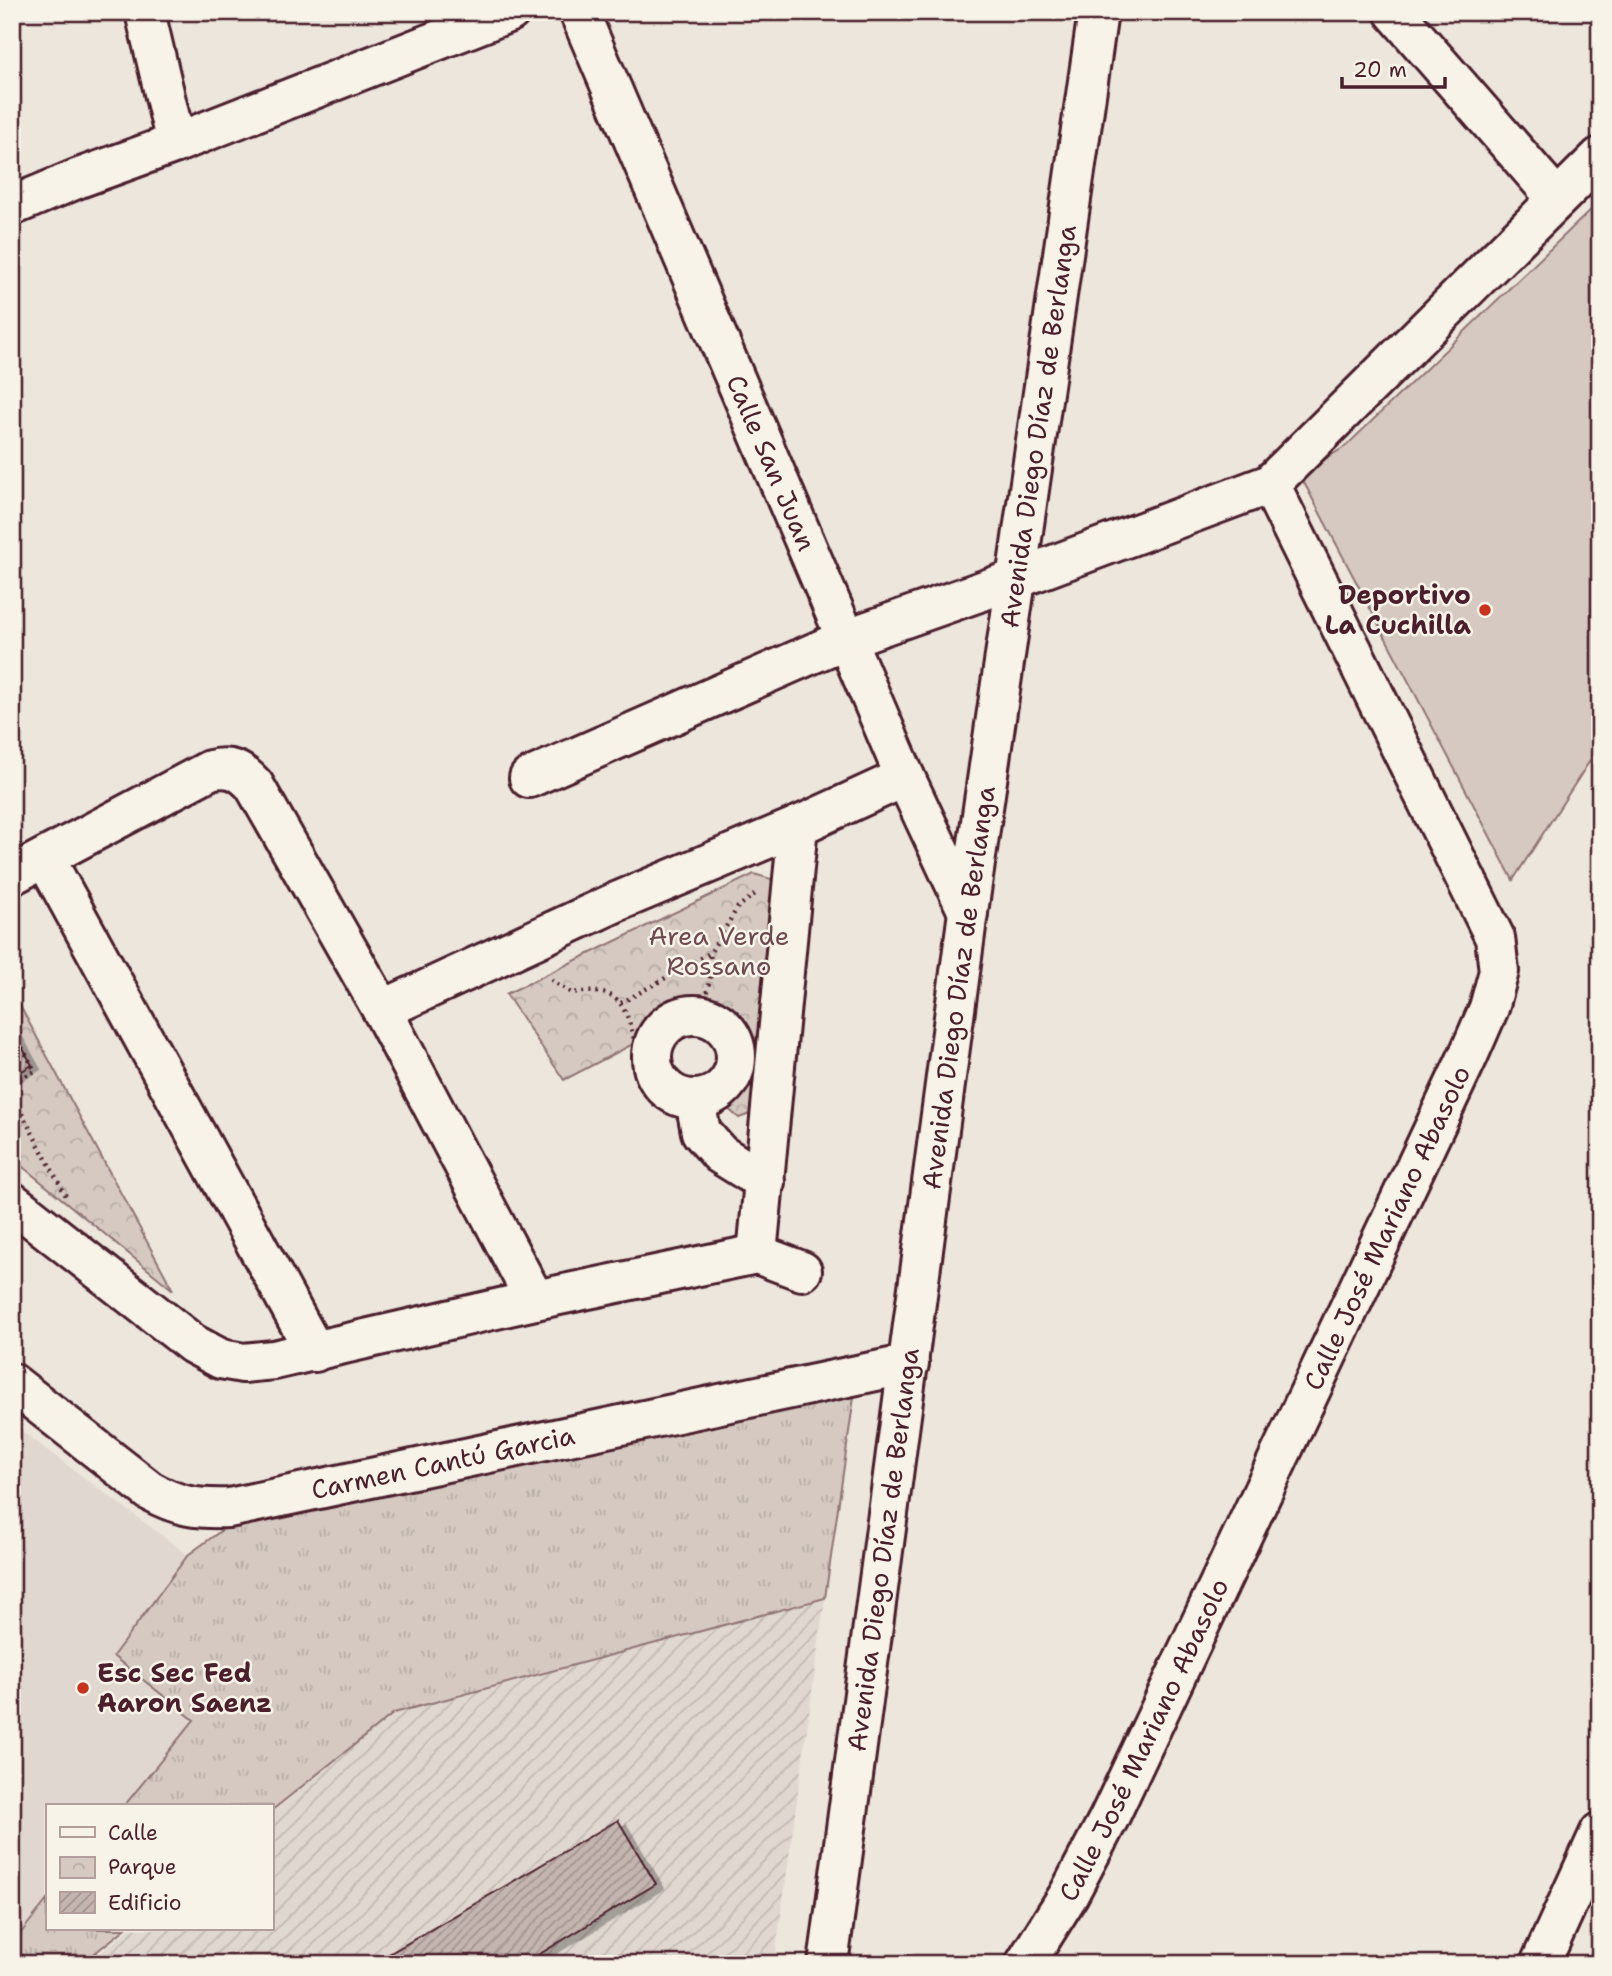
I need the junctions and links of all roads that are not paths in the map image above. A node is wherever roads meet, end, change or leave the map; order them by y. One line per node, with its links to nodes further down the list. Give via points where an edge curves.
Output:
1 (145, 12): 6 (street)
2 (510, 12): 6 (street)
3 (579, 12): 12 (street, Calle San Juan)
4 (1098, 12): 11 (street, Avenida Diego Díaz de Berlanga)
5 (1394, 12): 8 (street)
6 (176, 144): 9 (street)
7 (1600, 157): 8 (street)
8 (1556, 198): 10 (street)
9 (12, 206)
10 (1270, 484): 11 (street); 31 (street, Calle José Mariano Abasolo, via 1495,938 1499,971 1489,1009 1115,1805 1069,1894)
11 (1016, 579): 12 (street); 18 (street, Avenida Diego Díaz de Berlanga)
12 (848, 638): 13 (street, Calle San Juan); 14 (street)
13 (905, 776): 15 (street); 18 (street, Calle San Juan)
14 (529, 778)
15 (798, 827): 19 (street, via 614,903); 21 (street)
16 (45, 858): 17 (street); 19 (street, via 210,770 224,766 235,770 254,785); 26 (street)
17 (12, 876)
18 (968, 912): 27 (street, Avenida Diego Díaz de Berlanga)
19 (382, 1010): 25 (street)
20 (695, 1100): 21 (street, via 701,1132 720,1154)
21 (765, 1182): 23 (street)
22 (12, 1202): 26 (street, via 193,1344 221,1359 243,1363)
23 (757, 1254): 24 (street); 25 (street)
24 (802, 1271)
25 (535, 1300): 26 (street)
26 (315, 1352)
27 (909, 1364): 28 (street, Carmen Cantú Garcia, via 229,1508 200,1509 174,1504 150,1491); 30 (street, Avenida Diego Díaz de Berlanga)
28 (12, 1383)
29 (1600, 1832): 32 (street)
30 (828, 1964)
31 (1025, 1964)
32 (1539, 1964)

